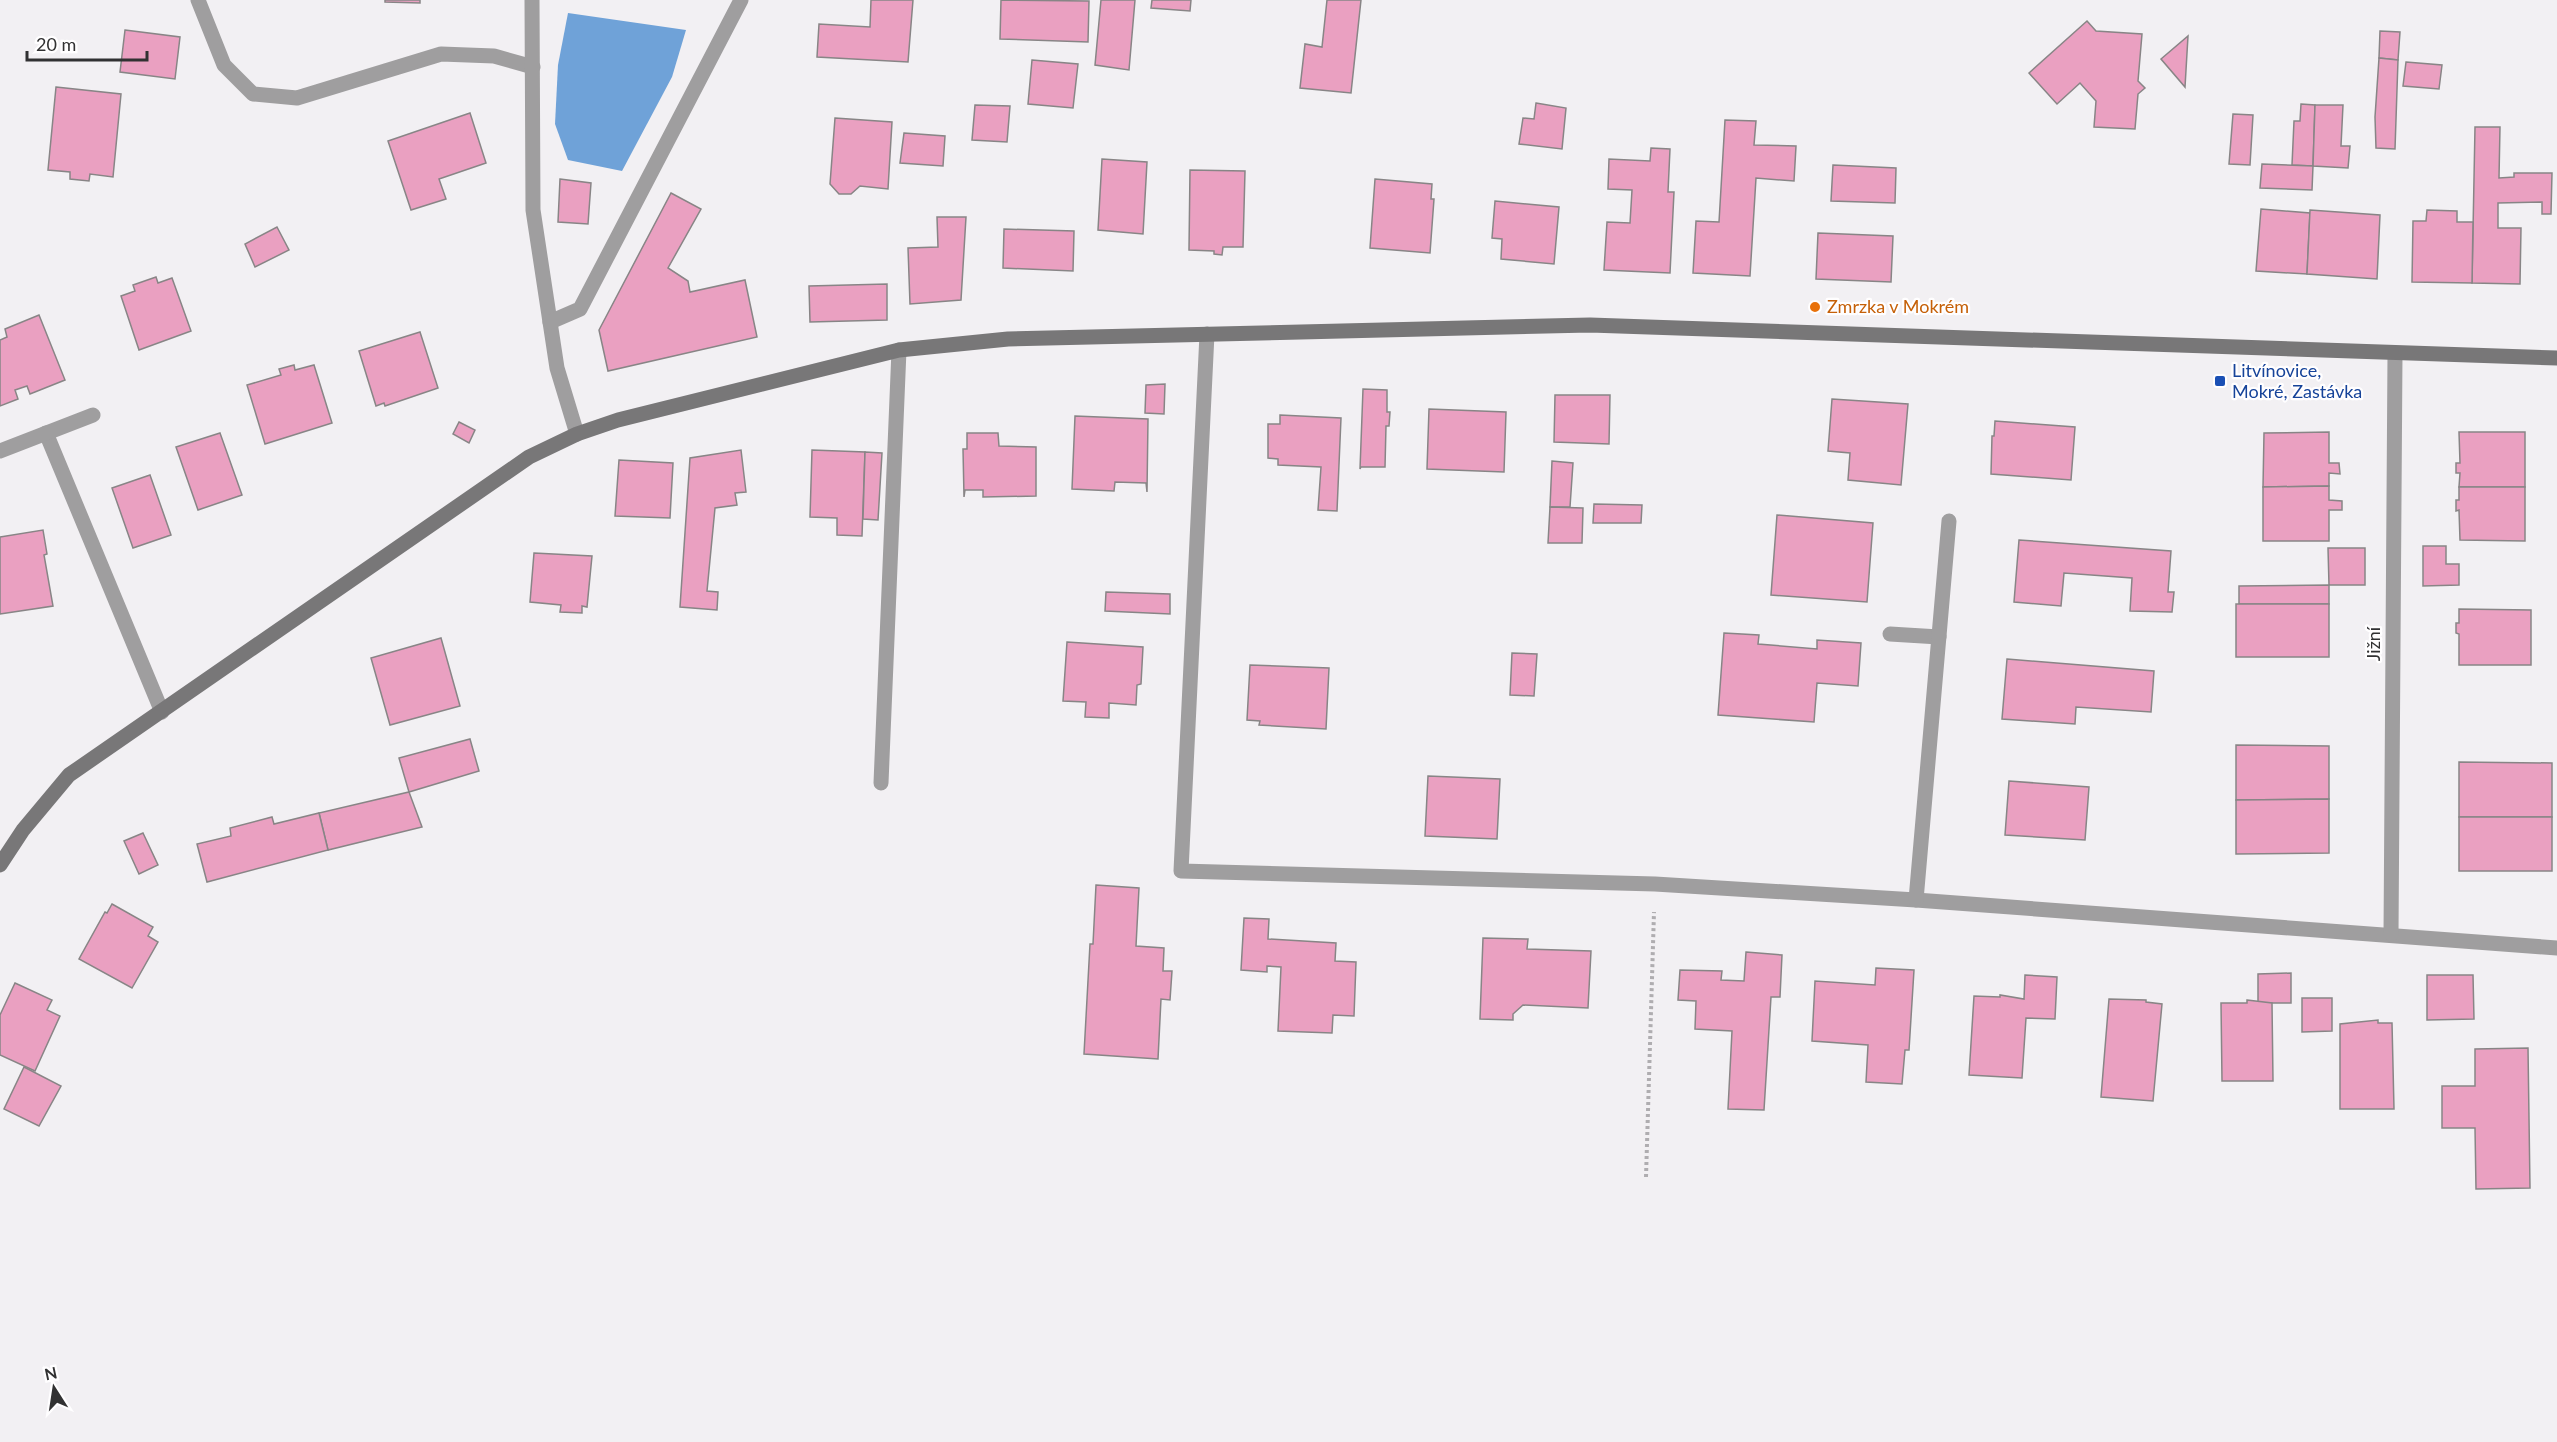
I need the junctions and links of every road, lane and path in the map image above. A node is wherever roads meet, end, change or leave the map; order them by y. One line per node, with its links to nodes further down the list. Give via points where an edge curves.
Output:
1 (198, 0): 4 (street, via 224,65 253,94 297,98 441,54 494,56)
2 (532, 0): 4 (street)
3 (741, 0): 5 (street, via 580,309)
4 (533, 67): 5 (street, via 534,210)
5 (550, 322): 12 (street, via 557,368)
6 (1207, 334): 7 (street, via 1008,339); 8 (street, via 1590,325); 20 (street, via 1181,871)
7 (899, 350): 12 (street, via 618,420); 18 (street)
8 (2395, 354): 9 (street); 22 (street, Jižní)
9 (2557, 358)
10 (93, 415): 11 (street)
11 (46, 433): 13 (street); 17 (street)
12 (577, 434): 17 (street, via 529,457)
13 (0, 451)
14 (1949, 522): 16 (street)
15 (1890, 634): 16 (street)
16 (1939, 637): 21 (street)
17 (162, 712): 19 (street, via 69,775)
18 (881, 783)
19 (0, 865)
20 (1655, 884): 21 (street); 24 (path)
21 (1916, 900): 22 (street)
22 (2391, 934): 23 (street)
23 (2557, 948)
24 (1646, 1177)

